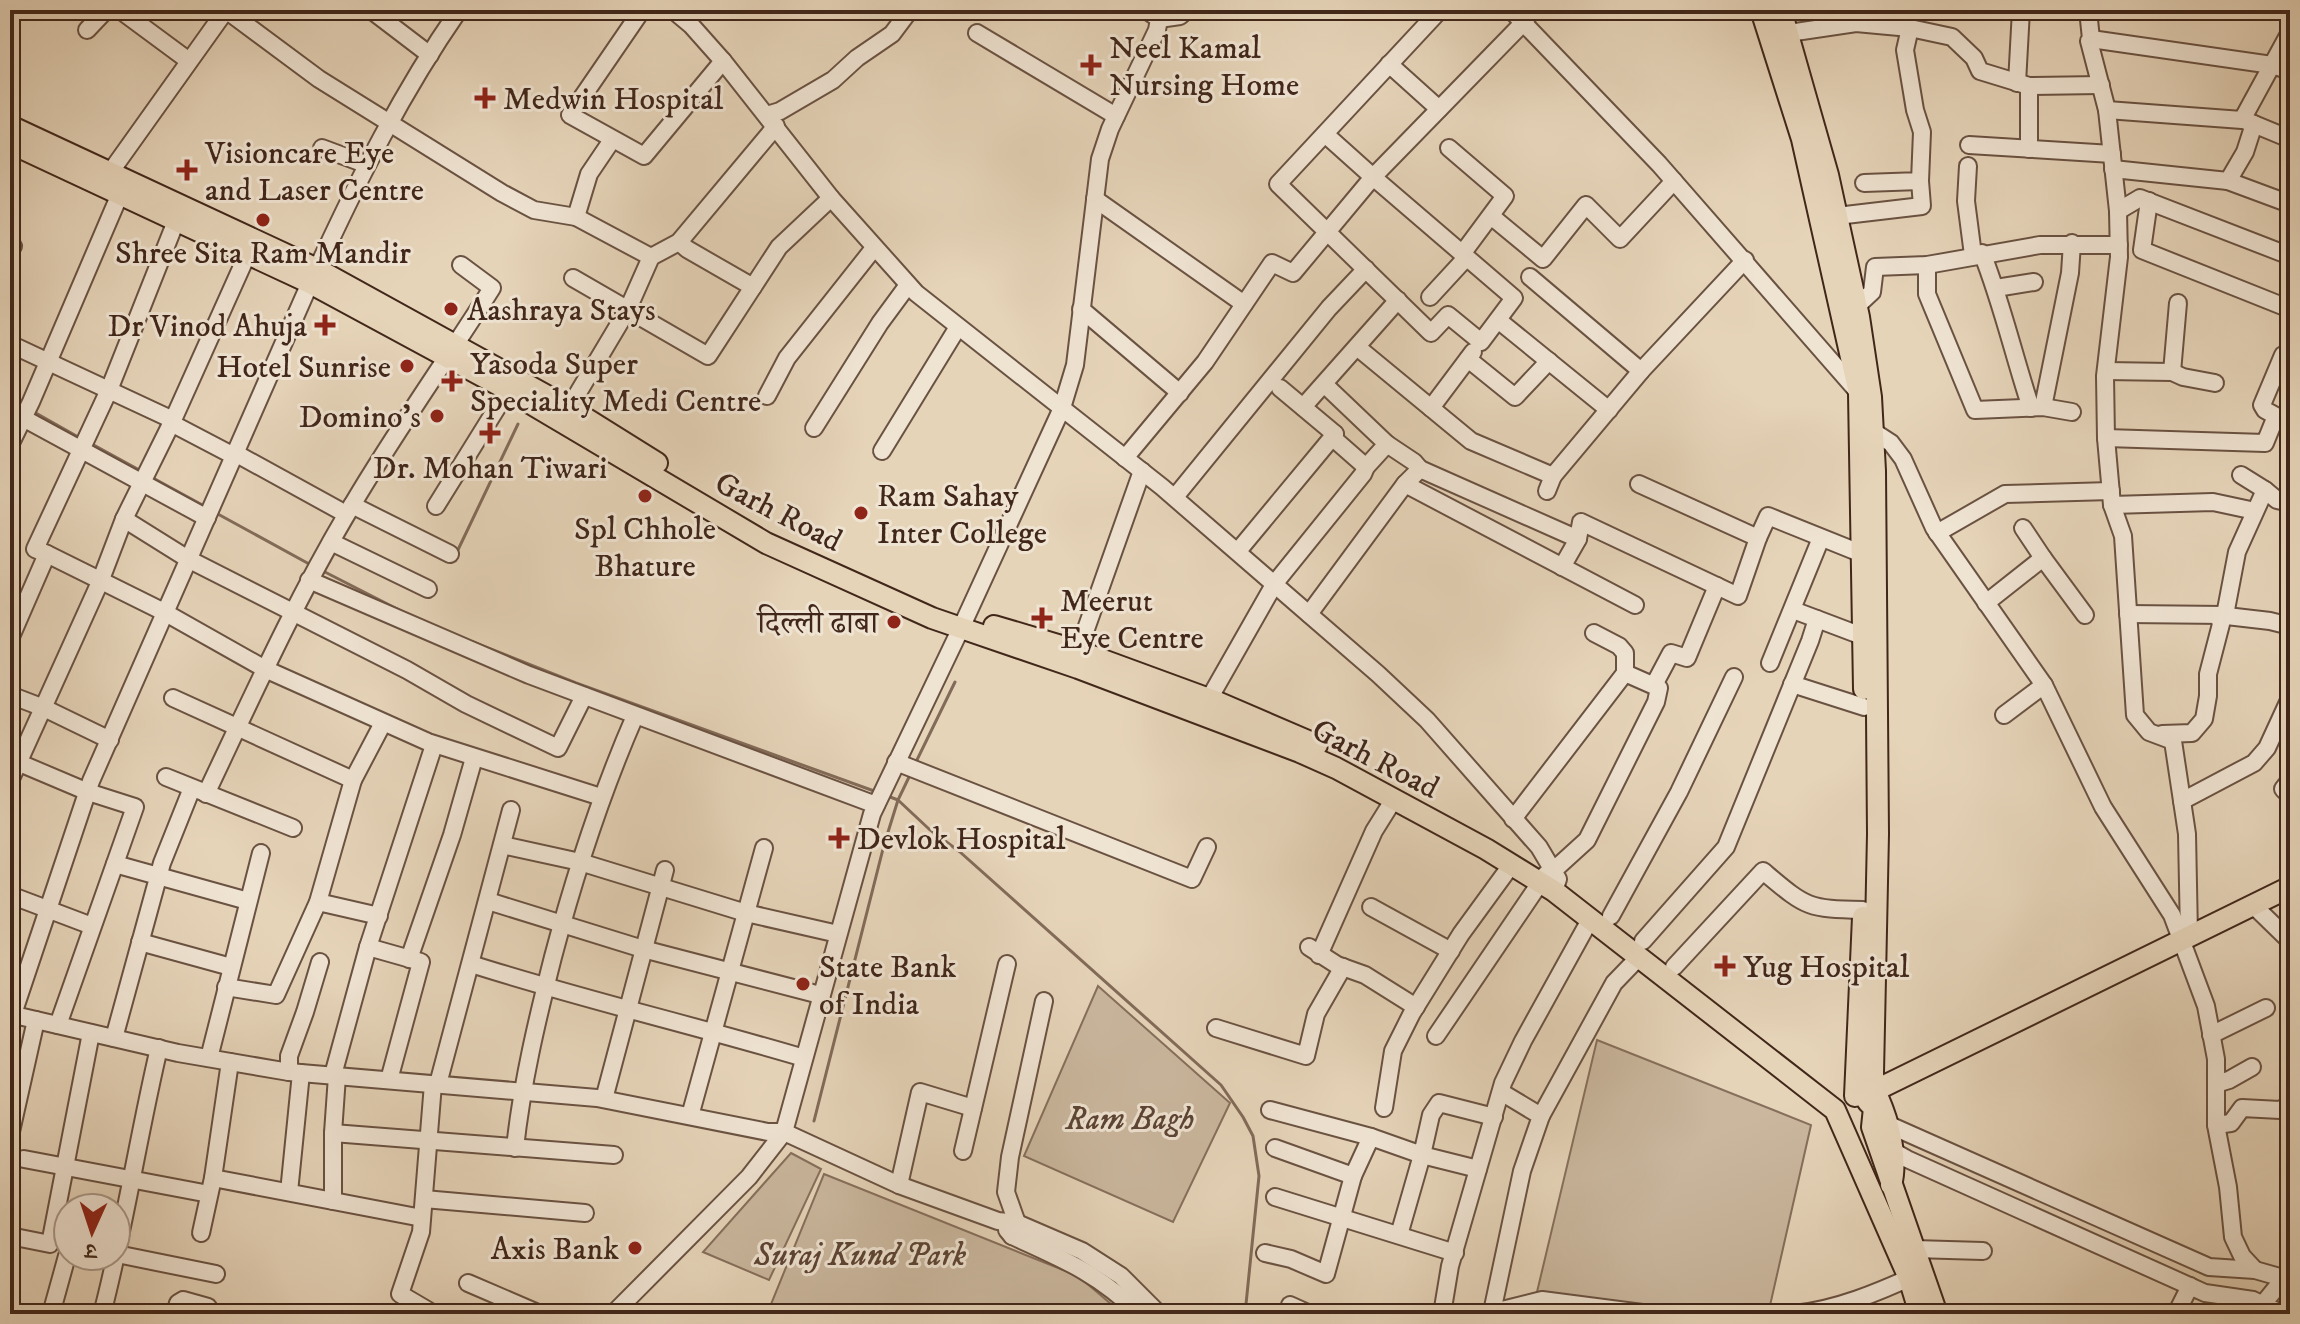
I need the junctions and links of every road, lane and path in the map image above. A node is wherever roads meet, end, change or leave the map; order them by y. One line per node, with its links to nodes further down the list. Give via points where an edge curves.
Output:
1 (106, 10): 19 (street)
2 (120, 10): 25 (street)
3 (226, 10): 25 (street); 37 (street)
4 (371, 10): 24 (street)
5 (459, 10): 24 (street)
6 (642, 10): 41 (street, via 570,115)
7 (673, 10): 26 (street)
8 (910, 10): 35 (street, via 892,34)
9 (1187, 10): 16 (street, via 1180,16)
10 (1440, 10): 27 (street)
11 (1511, 10): 17 (street)
12 (1761, 10): 22 (main road)
13 (1781, 10): 22 (main road)
14 (2021, 10): 30 (street)
15 (2088, 10): 23 (street)
16 (1153, 14): 34 (street, via 1157,30)
17 (1528, 16): 32 (street); 52 (street)
18 (1910, 28): 22 (street, via 1856,23); 30 (street, via 1952,37 1980,71); 53 (street, via 1905,50 1922,132)
19 (87, 30)
20 (2290, 32): 28 (street)
21 (977, 33): 34 (street)
22 (1779, 34): 66 (main road, via 1802,139)
23 (2091, 39): 28 (street); 31 (street)
24 (430, 55): 37 (street)
25 (189, 61): 51 (street)
26 (723, 61): 35 (street); 41 (street, via 644,156)
27 (1389, 64): 32 (street); 39 (street)
28 (2272, 65): 29 (street); 36 (street)
29 (2290, 71)
30 (2023, 84): 31 (street); 46 (street)
31 (2101, 85): 33 (street)
32 (1439, 109): 50 (street)
33 (2107, 110): 36 (street); 47 (street)
34 (1116, 116): 59 (street, via 1100,159)
35 (771, 121): 58 (street); 68 (street)
36 (2248, 122): 40 (street); 54 (street, via 2245,152)
37 (388, 124): 48 (street); 65 (street, via 534,210)
38 (10, 126): 51 (main road, Garh Road)
39 (1325, 134): 50 (street); 67 (street, via 1278,184)
40 (2290, 139)
41 (612, 140): 65 (street, via 589,174)
42 (10, 143): 51 (main road, Garh Road)
43 (1969, 145): 46 (street)
44 (322, 148): 48 (street)
45 (1449, 148): 64 (street, via 1505,196)
46 (2029, 149): 47 (street)
47 (2112, 161): 54 (street); 62 (street)
48 (365, 164): 85 (street)
49 (1968, 166): 76 (street, via 1966,201)
50 (1373, 177): 67 (street); 75 (street)
51 (106, 178): 56 (main road, Garh Road); 57 (main road, Garh Road)
52 (1674, 181): 79 (street, via 1620,239 1586,205); 80 (street)
53 (1920, 181): 55 (street); 66 (street, via 1922,206)
54 (2228, 181): 61 (street)
55 (1864, 183)
56 (120, 194): 57 (main road, Garh Road); 110 (street)
57 (146, 197): 63 (main road, Garh Road)
58 (831, 198): 72 (street); 90 (street, via 779,247)
59 (1095, 199): 96 (street); 99 (street)
60 (2149, 201): 62 (street, via 2140,198); 77 (street); 100 (street, via 2142,250)
61 (2290, 204)
62 (2118, 211): 71 (street)
63 (179, 213): 74 (main road, Garh Road); 81 (main road, Garh Road); 117 (street)
64 (1491, 216): 75 (street); 79 (street)
65 (576, 217): 78 (street)
66 (1833, 225): 97 (main road); 120 (main road)
67 (1328, 232): 84 (street); 96 (street, via 1293,273 1272,263)
68 (679, 242): 78 (street); 90 (street)
69 (2072, 243): 71 (street); 76 (street); 125 (street, via 2070,273)
70 (10, 244): 73 (street)
71 (2119, 245): 112 (street)
72 (874, 248): 89 (street); 121 (street, via 787,358)
73 (10, 251)
74 (248, 253): 81 (main road, Garh Road); 131 (street)
75 (1462, 254): 92 (street, via 1465,259); 93 (street)
76 (1978, 254): 83 (street); 91 (street)
77 (2290, 256)
78 (651, 257): 98 (street)
79 (1543, 259): 86 (street)
80 (1745, 260): 111 (street); 120 (street)
81 (284, 262): 85 (main road, Garh Road)
82 (461, 265): 106 (street, via 492,288)
83 (1927, 265): 97 (street, via 1875,267 1872,292); 125 (street, via 1927,294 1975,410)
84 (1366, 269): 94 (street); 150 (street)
85 (314, 276): 106 (main road, Garh Road); 140 (street)
86 (1530, 277): 93 (street); 111 (street)
87 (573, 278): 98 (street)
88 (2034, 282): 91 (street)
89 (908, 285): 102 (street); 132 (street)
90 (753, 287): 98 (street, via 708,356)
91 (1996, 288): 125 (street, via 2006,331)
92 (1430, 297)
93 (1514, 298): 101 (street)
94 (1398, 300): 103 (street, via 1431,333 1448,315); 105 (street)
95 (2178, 303): 113 (street)
96 (1244, 304): 119 (street)
97 (1857, 306): 120 (main road)
98 (628, 309): 129 (street)
99 (1081, 309): 119 (street); 123 (street, via 1075,365)
100 (2290, 309)
101 (1498, 320): 103 (street); 109 (street)
102 (958, 327): 123 (street); 139 (street)
103 (1481, 342): 107 (street)
104 (10, 344): 110 (street)
105 (1357, 347): 115 (street); 124 (street)
106 (453, 351): 118 (main road, Garh Road); 129 (main road, Garh Road); 154 (street)
107 (1468, 359): 109 (street, via 1515,397); 124 (street)
108 (2290, 359): 130 (street, via 2283,355 2262,405)
109 (1549, 361): 126 (street)
110 (47, 363): 117 (street); 127 (street)
111 (1641, 371): 126 (street)
112 (2106, 371): 113 (street); 135 (street)
113 (2172, 372): 114 (street)
114 (2215, 383)
115 (1324, 384): 122 (street); 138 (street)
116 (1280, 388): 122 (street)
117 (109, 390): 131 (street); 137 (street)
118 (508, 390): 129 (main road, Garh Road); 153 (street)
119 (1180, 393): 141 (street)
120 (1865, 395): 133 (main road)
121 (767, 396)
122 (1303, 407): 134 (street)
123 (1062, 408): 141 (street); 186 (street)
124 (1431, 408): 126 (street, via 1471,441 1550,484)
125 (2037, 408): 128 (street)
126 (1609, 410)
127 (26, 411): 136 (street); 137 (street)
128 (2072, 412)
129 (565, 415): 186 (main road, Garh Road, via 769,537)
130 (2283, 420): 135 (street, via 2265,443)
131 (172, 421): 140 (street); 146 (street)
132 (814, 428)
133 (1867, 433): 159 (street, via 1891,443 1903,459); 165 (main road); 205 (main road)
134 (1335, 434): 142 (street, via 1333,438); 164 (street)
135 (2106, 438): 151 (street)
136 (10, 443)
137 (83, 444): 146 (street); 166 (street, via 35,549)
138 (1387, 444): 142 (street); 143 (street)
139 (882, 451)
140 (234, 454): 154 (street); 156 (street)
141 (1125, 458): 144 (street)
142 (1366, 467): 173 (street)
143 (1420, 469): 147 (street); 162 (street)
144 (1142, 471): 150 (street); 191 (street)
145 (2241, 475): 149 (street)
146 (145, 476): 156 (street); 157 (street)
147 (1405, 484): 170 (street); 181 (street)
148 (1639, 484): 160 (street)
149 (2265, 490): 152 (street); 155 (street)
150 (1175, 497): 164 (street)
151 (2111, 498): 155 (street, via 2213,502); 159 (street, via 2005,494); 182 (street, via 2123,536)
152 (2290, 503)
153 (436, 506)
154 (349, 510): 163 (street); 167 (street)
155 (2255, 511): 184 (street, via 2237,552 2225,615)
156 (209, 512): 169 (street)
157 (124, 519): 169 (street); 172 (street)
158 (2023, 528): 168 (street)
159 (1937, 533): 176 (street)
160 (1758, 538): 161 (street, via 1768,516); 174 (street, via 1738,596)
161 (1821, 538): 165 (street); 178 (street)
162 (1578, 539): 170 (street); 174 (street, via 1581,522)
163 (331, 542): 171 (street); 175 (street)
164 (1238, 551): 173 (street)
165 (1860, 553): 189 (main road)
166 (47, 554): 172 (street); 190 (street)
167 (450, 554)
168 (2043, 558): 176 (street); 183 (street)
169 (188, 559): 179 (street); 180 (street)
170 (1562, 567): 177 (street)
171 (314, 571): 180 (street); 200 (street)
172 (100, 582): 179 (street); 204 (street)
173 (1275, 583): 181 (street); 203 (street)
174 (1717, 586): 197 (street, via 1687,658 1671,653)
175 (428, 589)
176 (1986, 603): 198 (street)
177 (1635, 605)
178 (1793, 610): 185 (street); 192 (street)
179 (164, 612): 193 (street); 211 (street)
180 (292, 612): 193 (street); 200 (street, via 558,748)
181 (1309, 614): 231 (street, via 1427,720)
182 (2128, 614): 184 (street); 210 (street, via 2135,715)
183 (2085, 615)
184 (2218, 615): 187 (street); 210 (street, via 2221,624 2204,719 2192,733)
185 (1817, 619): 189 (street); 196 (street)
186 (964, 623): 191 (main road, Garh Road); 217 (street)
187 (2290, 626)
188 (1594, 633): 194 (street, via 1625,653)
189 (1862, 636): 205 (main road)
190 (10, 639)
191 (1076, 658): 203 (main road, Garh Road); 212 (main road, Garh Road)
192 (1770, 663)
193 (265, 669): 208 (street); 209 (street)
194 (1625, 673): 197 (street); 231 (street)
195 (1734, 677): 256 (street, via 1679,792)
196 (1792, 684): 205 (street); 264 (street, via 1726,847)
197 (1654, 685): 243 (street, via 1659,688 1656,702 1587,840)
198 (2044, 685): 206 (street); 260 (street, via 2103,807)
199 (10, 695): 204 (street)
200 (584, 696): 207 (street)
201 (173, 698): 209 (street)
202 (2290, 698): 227 (street, via 2267,748 2254,763)
203 (1209, 699): 212 (main road, Garh Road)
204 (43, 708): 211 (street); 215 (street)
205 (1871, 708): 233 (main road)
206 (2004, 715)
207 (635, 716): 225 (street); 228 (street)
208 (383, 723): 213 (street); 219 (street)
209 (237, 729): 219 (street); 222 (street)
210 (2157, 735): 227 (street, via 2173,741)
211 (110, 740): 223 (street)
212 (1287, 740): 216 (main road, Garh Road)
213 (434, 745): 214 (street); 255 (street)
214 (474, 758): 225 (street); 267 (street)
215 (14, 761): 221 (street); 223 (street)
216 (1335, 761): 226 (main road, Garh Road); 230 (main road, Garh Road)
217 (896, 762): 228 (street); 235 (street, via 1192,879)
218 (166, 777): 222 (street)
219 (353, 780): 249 (street)
220 (2290, 780): 224 (street, via 2283,789)
221 (10, 781)
222 (199, 791): 232 (street); 242 (street)
223 (88, 792): 239 (street, via 135,807); 252 (street)
224 (2290, 796)
225 (601, 797): 238 (street)
226 (1394, 799): 230 (main road, Garh Road); 272 (street, via 1314,951)
227 (2182, 801): 260 (street, via 2187,834)
228 (876, 805): 259 (street)
229 (511, 810): 234 (street)
230 (1427, 810): 240 (main road, Garh Road); 243 (main road, Garh Road)
231 (1513, 819): 243 (street, via 1539,847)
232 (293, 828)
233 (1872, 835): 253 (main road); 306 (main road)
234 (502, 845): 238 (street); 248 (street)
235 (1207, 847)
236 (764, 848): 254 (street)
237 (261, 853): 247 (street)
238 (580, 862): 245 (street); 257 (street)
239 (115, 864): 242 (street); 258 (street)
240 (1512, 864): 243 (main road, Garh Road); 266 (street)
241 (665, 870): 245 (street)
242 (159, 875): 247 (street); 262 (street)
243 (1551, 879): 256 (main road, Garh Road); 290 (street)
244 (2290, 887): 250 (main road)
245 (659, 888): 254 (street); 265 (street)
246 (10, 895): 252 (street)
247 (248, 901): 271 (street)
248 (488, 901): 257 (street); 269 (street)
249 (318, 902): 255 (street); 275 (street, via 276,995)
250 (2253, 905): 260 (main road); 261 (street)
251 (1371, 907): 266 (street)
252 (48, 910): 258 (street); 283 (street)
253 (1863, 910): 273 (street, via 1801,903 1763,871); 306 (main road)
254 (746, 913): 259 (street); 274 (street)
255 (379, 916): 263 (street)
256 (1601, 917): 264 (main road, Garh Road); 304 (street, via 1523,1041)
257 (563, 923): 265 (street); 276 (street)
258 (92, 926): 285 (street)
259 (838, 934): 277 (street)
260 (2185, 937): 289 (street); 306 (main road)
261 (2290, 941)
262 (140, 942): 271 (street); 291 (street)
263 (368, 947): 267 (street); 298 (street)
264 (1642, 948): 273 (main road, Garh Road); 279 (main road, Garh Road); 312 (street, via 1614,983)
265 (643, 949): 274 (street); 282 (street)
266 (1451, 951): 280 (street)
267 (409, 959): 299 (street, via 421,962)
268 (320, 962): 297 (street, via 289,1056)
269 (471, 964): 276 (street); 300 (street)
270 (1007, 964): 308 (street)
271 (231, 967): 275 (street)
272 (1343, 967): 280 (street); 286 (street, via 1316,1014 1306,1056)
273 (1674, 967): 279 (main road, Garh Road)
274 (731, 970): 277 (street); 287 (street)
275 (226, 987): 293 (street)
276 (545, 988): 282 (street); 303 (street)
277 (820, 995): 294 (street)
278 (1044, 1001): 343 (street, via 1010,1157 1006,1192)
279 (1713, 1006): 306 (main road, Garh Road)
280 (1416, 1007): 309 (street, via 1393,1051)
281 (2266, 1008): 289 (street)
282 (627, 1009): 287 (street); 305 (street)
283 (12, 1014): 284 (street)
284 (36, 1020): 285 (street); 302 (street)
285 (58, 1025): 288 (street)
286 (1216, 1028)
287 (714, 1031): 294 (street); 311 (street)
288 (91, 1033): 291 (street); 328 (street)
289 (2211, 1035): 301 (street)
290 (1436, 1036)
291 (114, 1038): 292 (street)
292 (159, 1048): 293 (street); 331 (street)
293 (209, 1058): 295 (street)
294 (804, 1058): 316 (street)
295 (230, 1062): 297 (street); 334 (street)
296 (2252, 1067): 301 (street)
297 (295, 1072): 298 (street); 336 (street)
298 (335, 1076): 299 (street); 317 (street)
299 (389, 1080): 300 (street)
300 (435, 1084): 303 (street); 320 (street)
301 (2216, 1084): 315 (street)
302 (15, 1088): 318 (street)
303 (521, 1091): 305 (street); 321 (street)
304 (1501, 1092): 312 (street); 313 (street)
305 (604, 1099): 311 (street)
306 (1849, 1104): 314 (main road); 333 (main road, via 1867,1100 1874,1108 1872,1127); 356 (main road, via 1845,1130)
307 (2290, 1105): 315 (street, via 2280,1110 2242,1108 2231,1123)
308 (973, 1108): 324 (street); 332 (street, via 920,1092)
309 (1384, 1108)
310 (1270, 1110): 319 (street)
311 (690, 1116): 316 (street)
312 (1541, 1116): 365 (street, via 1522,1171)
313 (1494, 1117): 326 (street, via 1439,1103); 329 (street)
314 (1887, 1124): 323 (main road); 352 (street, via 2209,1267)
315 (2216, 1125): 352 (street, via 2233,1237)
316 (784, 1132): 332 (street); 371 (street, via 749,1177)
317 (333, 1133): 320 (street); 339 (street)
318 (10, 1136)
319 (1371, 1137): 326 (street); 330 (street)
320 (429, 1140): 321 (street); 338 (street)
321 (515, 1148): 325 (street)
322 (1275, 1148): 330 (street)
323 (1891, 1150): 333 (main road); 359 (street)
324 (963, 1151)
325 (614, 1155)
326 (1422, 1155): 329 (street); 345 (street)
327 (24, 1159): 328 (street)
328 (66, 1167): 331 (street); 346 (street, via 50,1244)
329 (1478, 1169): 350 (street)
330 (1353, 1176): 342 (street)
331 (133, 1181): 334 (street); 335 (street)
332 (899, 1185): 343 (street)
333 (1891, 1185): 347 (main road)
334 (211, 1186): 336 (street); 344 (street)
335 (131, 1192)
336 (289, 1192): 339 (street)
337 (1275, 1197): 342 (street)
338 (424, 1199): 340 (street); 341 (street)
339 (333, 1201): 341 (street)
340 (585, 1213)
341 (422, 1218): 369 (street, via 400,1294)
342 (1341, 1219): 345 (street); 349 (street, via 1326,1274)
343 (1014, 1229): 372 (street, via 1101,1280); 373 (street, via 1108,1265)
344 (201, 1233)
345 (1399, 1235): 350 (street)
346 (10, 1236)
347 (1914, 1249): 348 (street); 356 (main road)
348 (1983, 1251)
349 (1265, 1253)
350 (1455, 1253): 375 (street)
351 (132, 1257): 355 (street)
352 (2255, 1270): 357 (street)
353 (63, 1272): 366 (street)
354 (112, 1272): 367 (street)
355 (216, 1274)
356 (1916, 1275): 377 (street, via 1876,1292); 378 (main road); 379 (main road)
357 (2288, 1277): 363 (street)
358 (468, 1283): 370 (street)
359 (2190, 1286): 363 (street, via 2253,1300); 380 (street)
360 (1290, 1305): 374 (street)
361 (208, 1307): 368 (street, via 183,1300)
362 (1555, 1308): 364 (street); 365 (street, via 1542,1300)
363 (2256, 1309): 381 (street)
364 (1608, 1311): 376 (street)
365 (1489, 1313)
366 (51, 1314)
367 (102, 1314)
368 (175, 1314)
369 (434, 1314)
370 (540, 1314)
371 (613, 1314)
372 (1140, 1314)
373 (1159, 1314)
374 (1310, 1314)
375 (1442, 1314)
376 (1650, 1314)
377 (1794, 1314)
378 (1920, 1314)
379 (1937, 1314)
380 (2176, 1314)
381 (2283, 1314)

